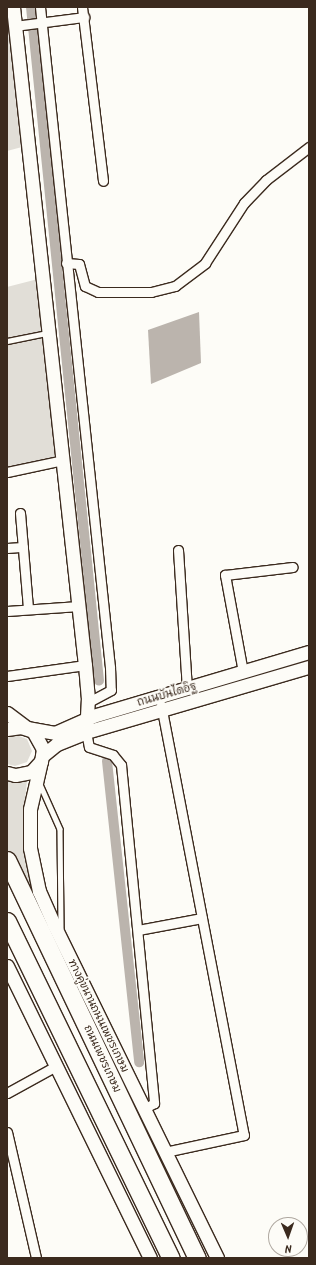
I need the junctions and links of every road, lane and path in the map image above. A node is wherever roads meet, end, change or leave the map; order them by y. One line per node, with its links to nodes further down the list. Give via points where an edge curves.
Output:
1 (13, 7): 6 (main road)
2 (40, 7): 5 (street)
3 (82, 7): 4 (street)
4 (84, 17): 5 (street); 8 (street)
5 (40, 22): 6 (street); 9 (street)
6 (18, 26): 10 (main road)
7 (309, 147): 9 (street, via 266,180 244,204 204,263 175,286 151,292 98,292 85,286 79,264)
8 (103, 181)
9 (66, 264): 29 (street, via 111,682 111,690)
10 (49, 332): 11 (lane); 12 (main road)
11 (7, 341)
12 (63, 460): 13 (street); 19 (main road)
13 (7, 472)
14 (20, 513): 15 (street)
15 (23, 547): 16 (street); 20 (street)
16 (7, 548)
17 (178, 550): 27 (street)
18 (292, 567): 25 (street, via 226,576)
19 (79, 606): 20 (street); 23 (main road)
20 (28, 609): 21 (street)
21 (7, 610)
22 (309, 652): 25 (main road, ถนนบันไดอิฐ)
23 (85, 665): 26 (street); 29 (main road)
24 (309, 668): 30 (main road, ถนนบันไดอิฐ)
25 (244, 672): 27 (main road, ถนนบันไดอิฐ)
26 (7, 676)
27 (187, 689): 28 (main road, ถนนบันไดอิฐ)
28 (159, 696): 30 (street); 32 (main road, ถนนบันไดอิฐ)
29 (87, 703): 32 (main road)
30 (162, 710): 32 (main road, ถนนบันไดอิฐ); 39 (street)
31 (7, 713): 33 (main road)
32 (86, 726): 33 (main road, ถนนบันไดอิฐ, via 55,733); 35 (main road, ถนนบันไดอิฐ, via 57,744); 41 (street, via 89,747 113,755 121,765)
33 (27, 728): 34 (main road, via 16,726); 35 (main road, via 38,736 42,743)
34 (7, 729)
35 (41, 758): 36 (main road, ถนนบันไดอิฐ, via 31,772 24,775); 37 (main road, ทางคู่ขนานถนนเพชรเกษม)
36 (7, 773)
37 (36, 777): 42 (lane, via 60,829 59,910); 42 (main road, ทางคู่ขนานถนนเพชรเกษม, via 30,809 30,848 39,890)
38 (7, 860): 50 (highway, ถนนเพชรเกษม)
39 (202, 918): 41 (street); 48 (street, via 244,1135)
40 (7, 921): 53 (highway)
41 (138, 930): 46 (street, via 154,1103)
42 (62, 942): 46 (main road, ทางคู่ขนานถนนเพชรเกษม)
43 (7, 966): 44 (main road)
44 (56, 1066): 45 (street); 51 (main road)
45 (7, 1093)
46 (144, 1109): 48 (main road, ทางคู่ขนานถนนเพชรเกษม)
47 (7, 1132): 49 (street)
48 (165, 1152): 56 (main road, ทางคู่ขนานถนนเพชรเกษม)
49 (12, 1172): 52 (street)
50 (172, 1208): 54 (highway, ถนนเพชรเกษม); 55 (highway)
51 (147, 1255)
52 (36, 1258)
53 (170, 1258)
54 (197, 1258)
55 (201, 1258)
56 (217, 1258)

